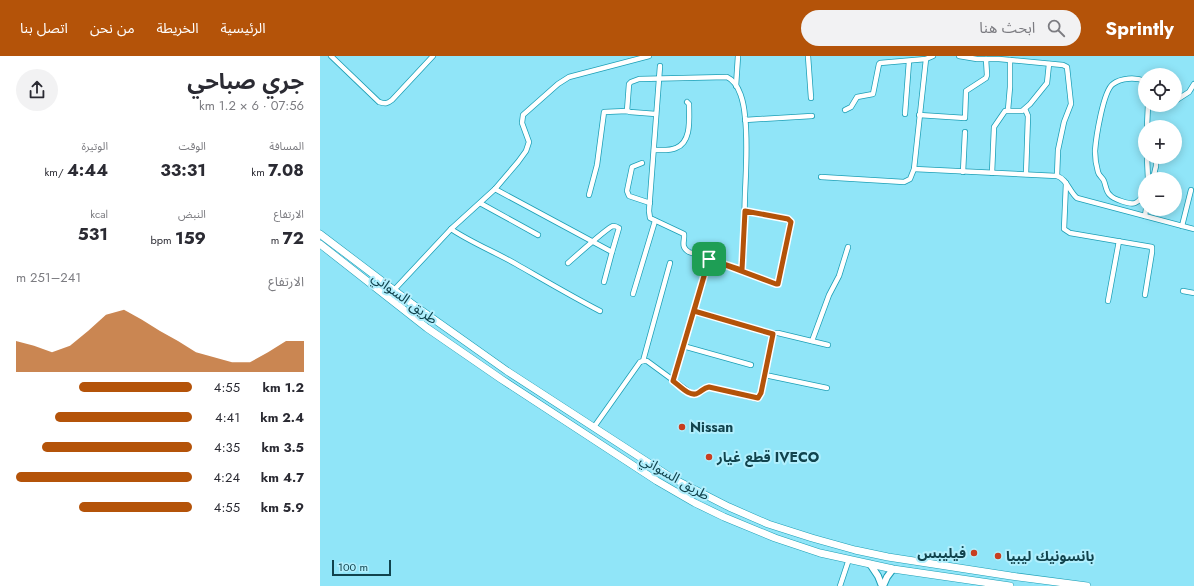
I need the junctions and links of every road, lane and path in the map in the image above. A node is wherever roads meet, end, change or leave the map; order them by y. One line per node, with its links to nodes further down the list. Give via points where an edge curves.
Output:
1 (331, 56): 2 (street, via 384,104 392,100)
2 (433, 56)
3 (649, 56): 8 (street)
4 (738, 56): 18 (street)
5 (808, 56): 20 (street)
6 (933, 56): 9 (street)
7 (959, 56): 10 (street)
8 (636, 58): 41 (street, via 568,77 529,109 523,116 522,123 529,142 526,152)
9 (926, 59): 12 (street); 28 (street)
10 (986, 59): 11 (street); 28 (street, via 986,78 966,92 965,118)
11 (1010, 60): 13 (street); 24 (street)
12 (909, 61): 23 (street, via 880,63 873,94 857,97 851,107); 27 (street)
13 (1049, 64): 22 (street, via 1047,83); 38 (street, via 1067,67 1071,97 1058,150)
14 (660, 66): 15 (street)
15 (659, 78): 18 (street, via 727,77); 25 (street, via 630,82); 26 (street)
16 (1138, 79): 44 (street, via 1124,79 1112,84 1107,91 1095,151 1098,172 1109,195 1132,204)
17 (1194, 84): 19 (street, via 1190,92)
18 (736, 86): 30 (street)
19 (1182, 97)
20 (811, 98)
21 (687, 102): 32 (street, via 689,129 685,140 677,148)
22 (1025, 109): 24 (street); 37 (street, via 1028,116)
23 (845, 110)
24 (1008, 110): 36 (street, via 1003,112 994,128)
25 (628, 111): 26 (street); 43 (street, via 604,112 597,165)
26 (656, 114): 32 (street)
27 (905, 114)
28 (919, 115): 34 (street)
29 (812, 116): 30 (street)
30 (745, 120): 47 (street)
31 (965, 132): 35 (street)
32 (654, 150): 46 (street)
33 (642, 163): 46 (street, via 632,167 627,191 629,196)
34 (914, 169): 35 (street); 39 (street, via 910,179 904,182)
35 (963, 172): 36 (street)
36 (992, 173): 37 (street)
37 (1026, 174): 38 (street)
38 (1057, 176): 40 (street)
39 (821, 177)
40 (1066, 183): 48 (street, via 1077,198); 56 (street, via 1066,231)
41 (495, 189): 45 (street); 57 (street)
42 (1191, 190): 51 (street)
43 (589, 196)
44 (1138, 202)
45 (480, 203): 52 (street); 55 (street)
46 (650, 203): 50 (street, via 650,218)
47 (745, 211): 65 (street); 65 (street, via 788,219 791,222 778,284)
48 (1138, 214)
49 (1145, 216): 51 (street)
50 (655, 221): 62 (street, via 683,233 683,246 686,250); 70 (street)
51 (1182, 226): 53 (street)
52 (451, 229): 67 (street); 73 (street)
53 (1194, 229)
54 (320, 234): 67 (highway, طريق السواني)
55 (538, 235)
56 (1119, 241): 71 (street, via 1152,247); 72 (street)
57 (593, 242): 61 (street); 61 (street, via 612,226 616,226 619,228); 63 (street)
58 (320, 244): 60 (highway, طريق السواني)
59 (848, 247): 76 (street)
60 (324, 249): 85 (highway, طريق السواني, via 427,328 483,367 678,494 724,518 806,548)
61 (612, 252): 66 (street)
62 (709, 259): 65 (street); 74 (street)
63 (568, 263)
64 (670, 263): 79 (street)
65 (742, 270)
66 (604, 282)
67 (394, 290): 84 (highway, طريق السواني, via 507,371)
68 (1183, 291): 69 (street)
69 (1194, 293)
70 (633, 294)
71 (1145, 295)
72 (1108, 301)
73 (600, 310)
74 (694, 311): 75 (street); 78 (street)
75 (773, 334): 76 (street, via 778,332); 81 (street)
76 (812, 341): 77 (street)
77 (828, 345)
78 (683, 346): 80 (street); 82 (street)
79 (643, 361): 82 (street, via 647,361); 84 (street)
80 (751, 365)
81 (765, 375): 82 (street, via 761,396 758,398 709,387 692,394); 83 (street)
82 (673, 381)
83 (827, 388)
84 (594, 426): 91 (highway, طريق السواني, via 672,478 768,524 794,533 888,557)
85 (849, 559): 86 (highway, طريق السواني); 88 (street)
86 (870, 564): 87 (highway, طريق السواني); 89 (main road)
87 (893, 569): 89 (main road); 90 (highway, طريق السواني)
88 (840, 586)
89 (882, 586)
90 (1010, 586)
91 (1087, 586)

